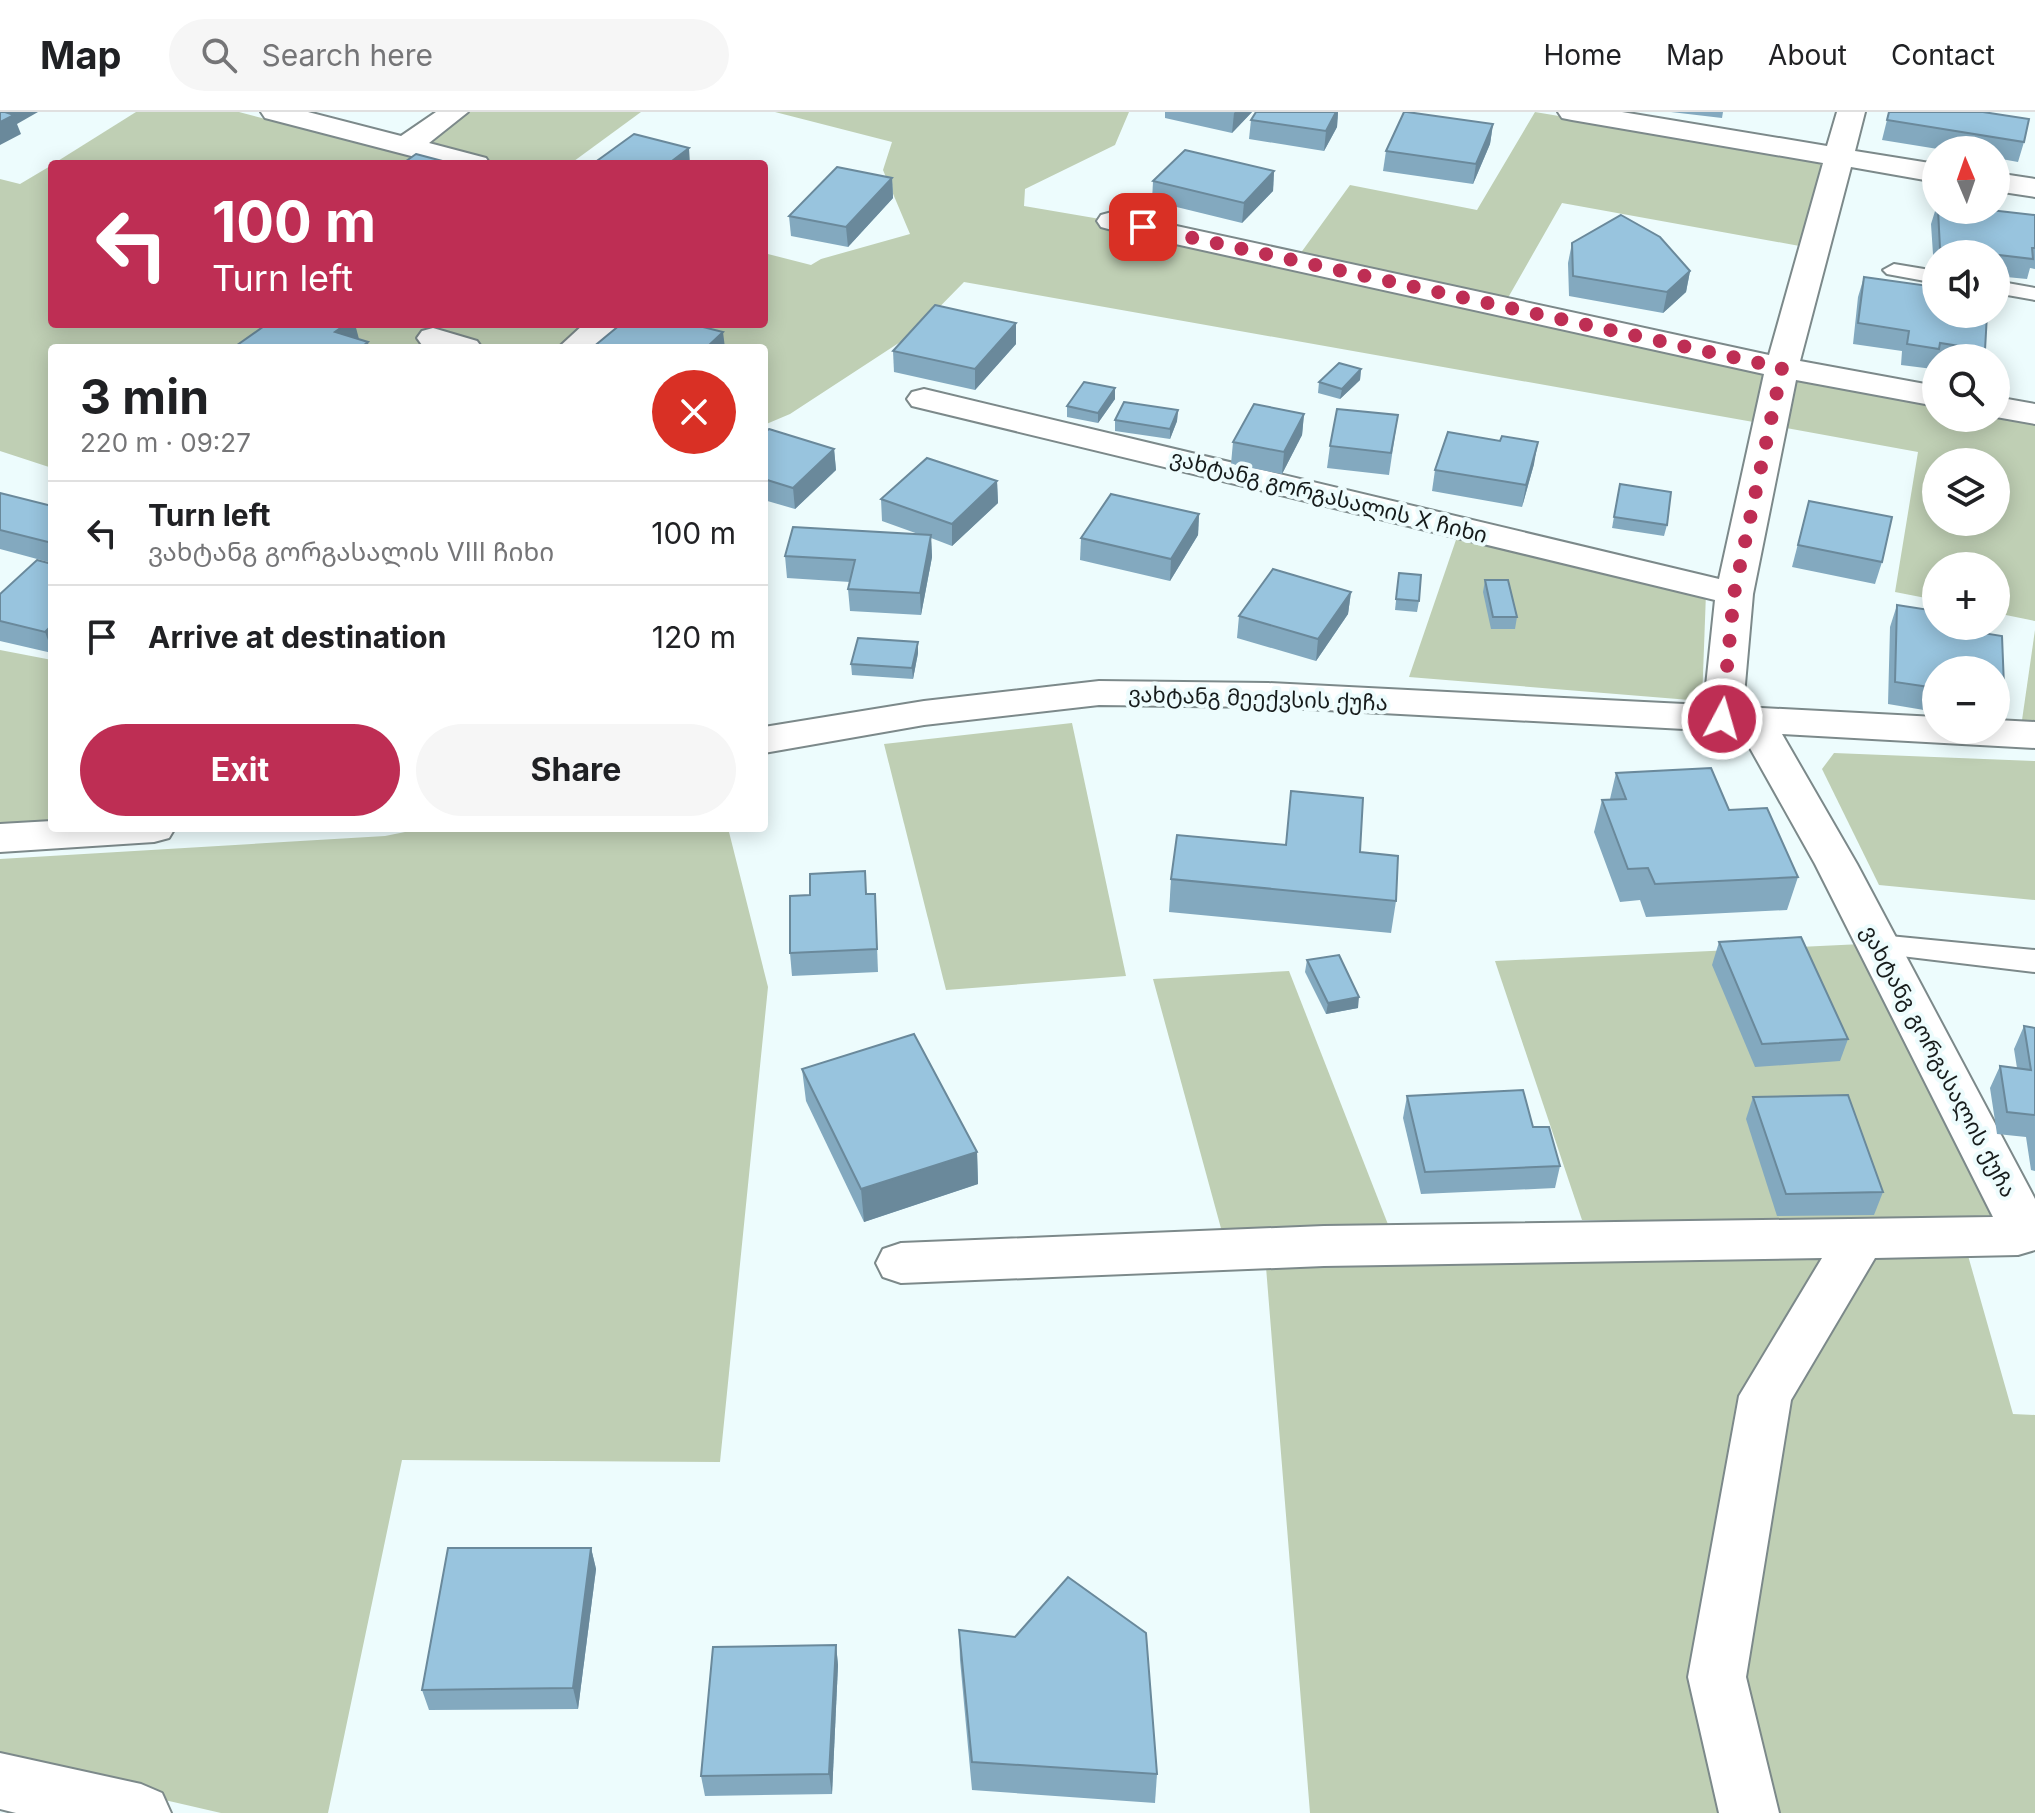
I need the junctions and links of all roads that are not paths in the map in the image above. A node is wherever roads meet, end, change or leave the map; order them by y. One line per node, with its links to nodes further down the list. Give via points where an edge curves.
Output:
1 (275, 112): 5 (street)
2 (454, 112): 5 (street)
3 (1572, 112): 6 (street)
4 (1851, 112): 6 (street)
5 (406, 146): 7 (street)
6 (1839, 159): 8 (street); 20 (street)
7 (460, 160)
8 (1922, 171)
9 (2010, 184): 10 (street)
10 (2035, 188)
11 (1112, 221): 20 (street)
12 (1894, 270): 13 (lane)
13 (1922, 275)
14 (2010, 290): 15 (lane)
15 (2035, 294)
16 (599, 328): 19 (street)
17 (433, 338): 18 (street)
18 (453, 344)
19 (579, 344)
20 (1782, 368): 21 (street); 25 (street)
21 (1922, 393)
22 (924, 399): 25 (street, ვახტანგ გორგასალის X ჩიხი)
23 (2010, 410): 24 (street)
24 (2035, 414)
25 (1734, 594): 26 (street)
26 (1738, 721): 27 (street, ვახტანგ მეექვსის ქუჩა); 30 (street, ვახტანგ მეექვსის ქუჩა, via 1268,695 1099,693 924,713); 33 (street, ვახტანგ გორგასალის ქუჩა)
27 (1922, 729)
28 (2010, 734): 29 (street, ვახტანგ მეექვსის ქუჩა)
29 (2035, 735)
30 (768, 739)
31 (92, 832): 32 (street)
32 (0, 838)
33 (1879, 945): 34 (lane); 36 (street, ვახტანგ გორგასალის ქუჩა)
34 (2035, 961)
35 (1862, 1236): 36 (street, ვახტანგ გორგასალის ქუჩა); 37 (street, ვახტანგ გორგასალის ქუჩა, via 1324,1246); 40 (street, via 1765,1396 1717,1677)
36 (2026, 1236)
37 (901, 1263)
38 (0, 1781): 39 (street)
39 (141, 1813)
40 (1749, 1813)

